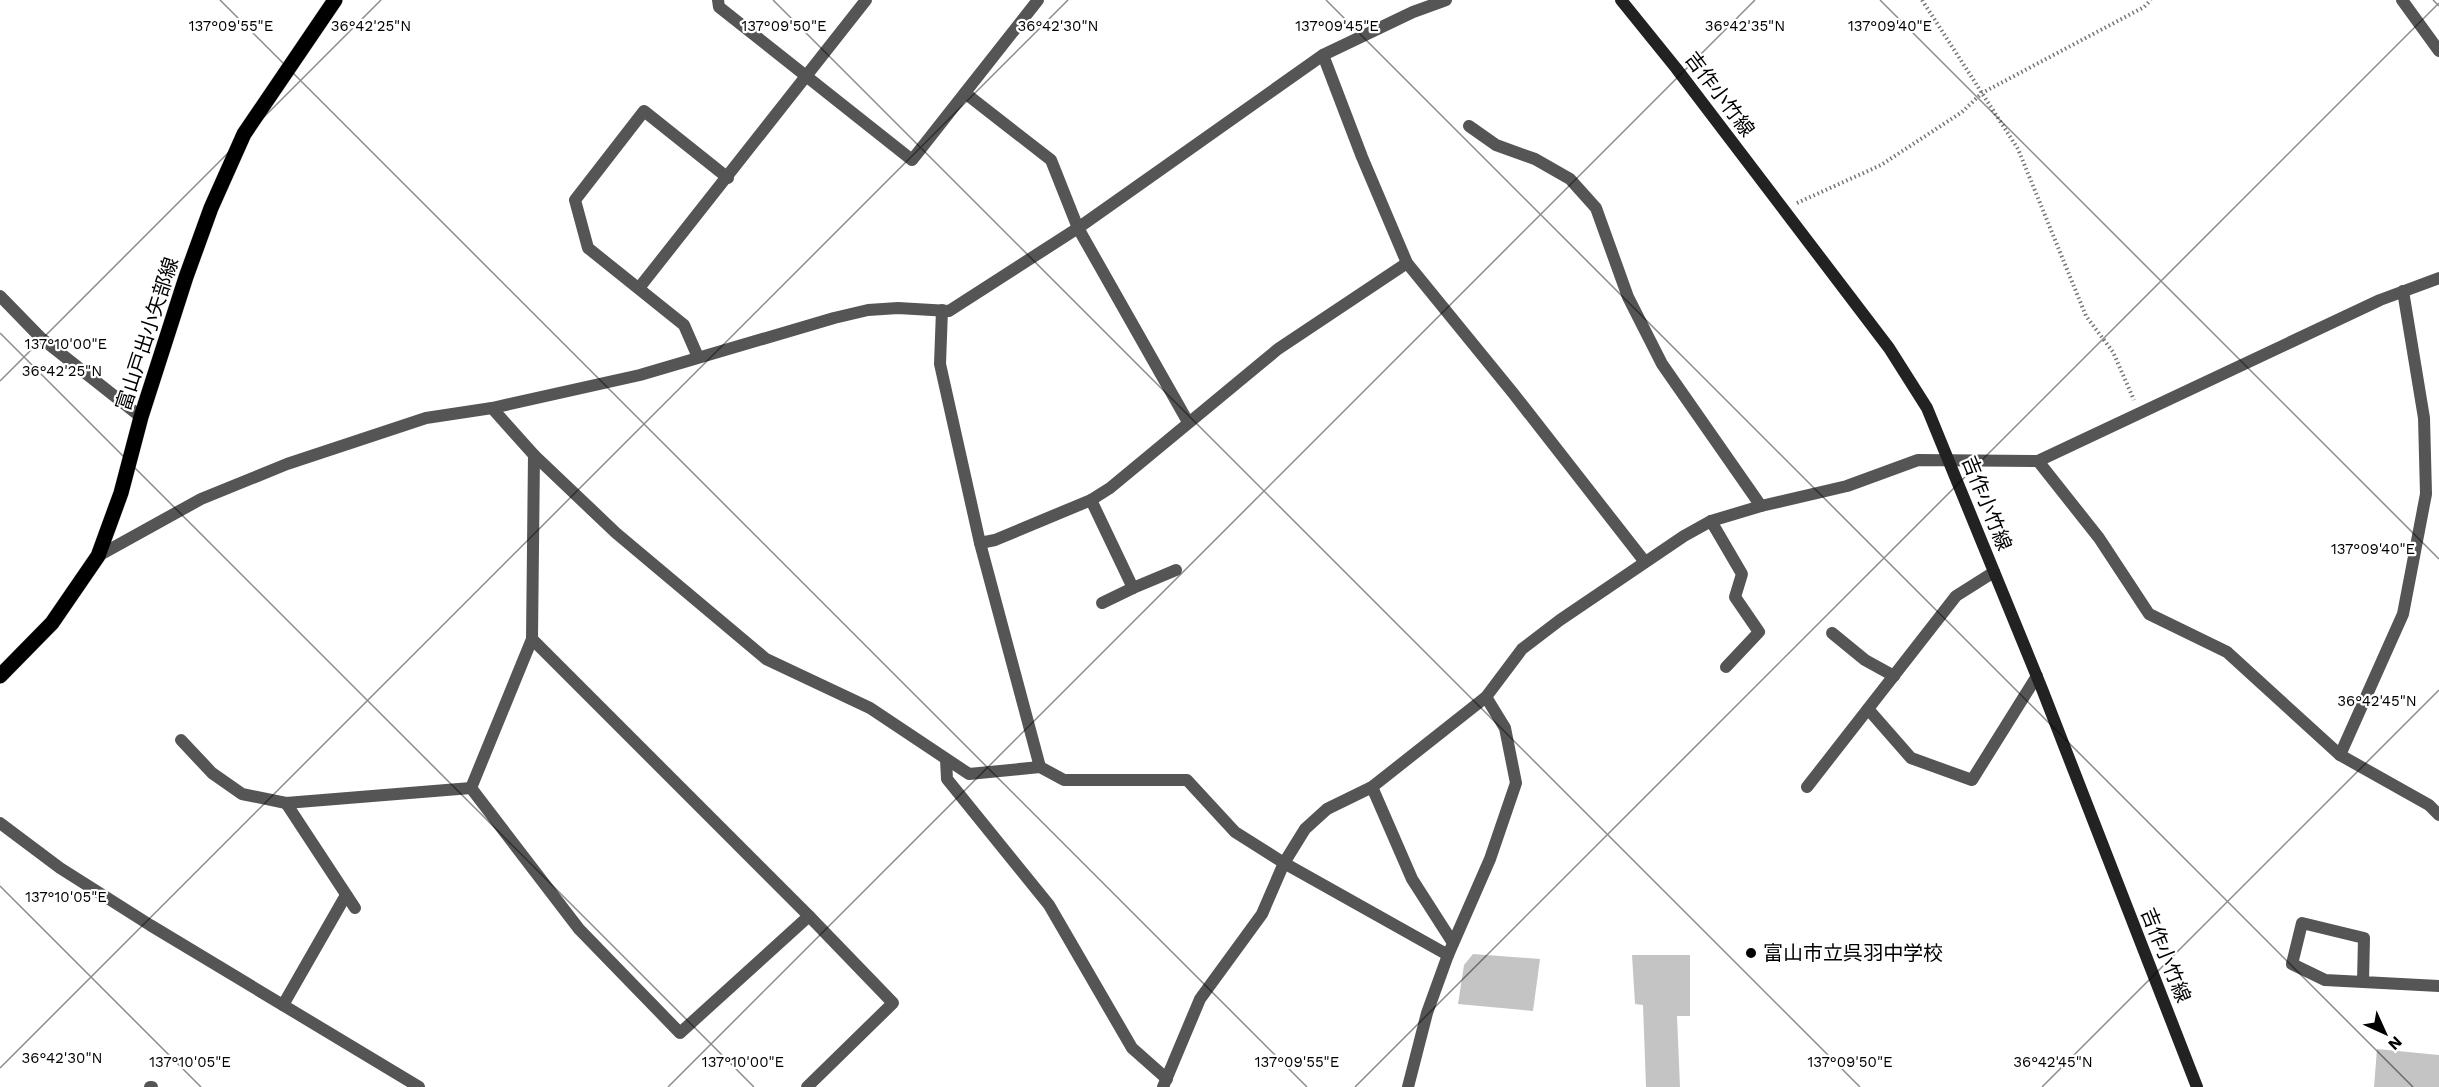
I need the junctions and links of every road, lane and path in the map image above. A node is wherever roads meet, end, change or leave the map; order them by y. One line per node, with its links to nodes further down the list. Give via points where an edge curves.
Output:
1 (718, 0): 12 (street, via 719,7)
2 (866, 0): 12 (street)
3 (1038, 0): 13 (street)
4 (1446, 0): 11 (street)
5 (1621, 0): 17 (main road, 吉作小竹線)
6 (1922, 0): 14 (path)
7 (2151, 0): 14 (path)
8 (2402, 0): 10 (street)
9 (333, 1): 28 (main road, 富山戸出小矢部線, via 244,134 211,208)
10 (2439, 51)
11 (1323, 55): 18 (street); 19 (street)
12 (807, 77): 13 (street, via 912,160); 16 (street)
13 (965, 93): 18 (street, via 1051,160)
14 (1982, 93): 17 (path, via 1962,112 1881,165); 27 (path, via 2018,149 2086,316 2113,351)
15 (1469, 126): 34 (street, via 1496,145 1535,159 1570,179 1596,208 1628,297 1662,364)
16 (728, 178): 21 (street); 21 (street, via 644,111 575,201 588,248)
17 (1783, 210): 31 (main road, 吉作小竹線, via 1889,348 1927,408)
18 (1078, 228): 24 (street, via 949,312); 29 (street)
19 (1407, 263): 29 (street, via 1278,350); 38 (street)
20 (2439, 278): 22 (street)
21 (639, 288): 25 (street, via 684,325)
22 (2403, 291): 27 (street); 52 (street, via 2424,418 2426,494 2403,614)
23 (0, 296): 28 (street, via 41,338)
24 (942, 310): 25 (street, via 868,310); 36 (street, via 940,364)
25 (698, 357): 26 (street, via 640,375)
26 (492, 408): 30 (street); 37 (street, via 426,418 286,464 201,500)
27 (2140, 413): 32 (street)
28 (141, 417): 37 (main road, 富山戸出小矢部線, via 121,493)
29 (1188, 422): 33 (street)
30 (534, 455): 44 (street); 53 (street, via 616,533 766,659 870,708)
31 (1948, 461): 32 (street); 34 (street, via 1918,460 1847,486); 40 (main road, 吉作小竹線)
32 (2038, 461): 52 (street, via 2100,538 2149,614 2227,652)
33 (1091, 500): 36 (street); 41 (street)
34 (1761, 506): 35 (street)
35 (1711, 522): 38 (street); 45 (street, via 1742,574 1735,597 1759,632)
36 (980, 543): 54 (street)
37 (98, 556): 46 (main road, 富山戸出小矢部線, via 52,623)
38 (1645, 562): 49 (street, via 1522,649)
39 (1176, 570): 41 (street)
40 (1994, 572): 47 (street, via 1956,596); 48 (main road, 吉作小竹線)
41 (1133, 588): 42 (street)
42 (1102, 603)
43 (1832, 633): 47 (street, via 1865,660)
44 (532, 639): 57 (street); 66 (street)
45 (1726, 667)
46 (0, 676)
47 (1893, 676): 50 (street)
48 (2037, 676): 50 (street, via 1972,780 1911,758); 76 (main road, 吉作小竹線)
49 (1486, 697): 55 (street); 67 (street, via 1505,728 1516,783 1490,860)
50 (1868, 709): 56 (street)
51 (181, 740): 59 (street, via 212,773 242,794)
52 (2340, 755): 60 (street)
53 (946, 759): 54 (street, via 969,774); 72 (street, via 947,779 1049,905 1132,1048)
54 (1040, 766): 63 (street, via 1064,780 1187,780 1235,832)
55 (1372, 787): 63 (street, via 1327,809 1305,829); 67 (street, via 1412,879)
56 (1807, 787)
57 (471, 788): 59 (street); 66 (street, via 579,929 680,1033)
58 (2439, 795): 60 (street)
59 (286, 803): 64 (street)
60 (2429, 805): 61 (street)
61 (2439, 815)
62 (0, 823): 70 (street, via 60,868)
63 (1284, 863): 67 (street); 72 (street, via 1262,914 1200,999)
64 (346, 895): 65 (street); 70 (street)
65 (355, 908)
66 (809, 916): 74 (street, via 893,1003)
67 (1450, 949): 75 (street, via 1427,1013)
68 (2363, 982): 68 (street, via 2325,981 2292,964 2302,923 2364,938); 69 (street)
69 (2439, 986)
70 (283, 1005): 71 (street)
71 (399, 1082): 73 (street)
72 (1165, 1083)
73 (419, 1087)
74 (807, 1087)
75 (1408, 1087)
76 (2197, 1087)

